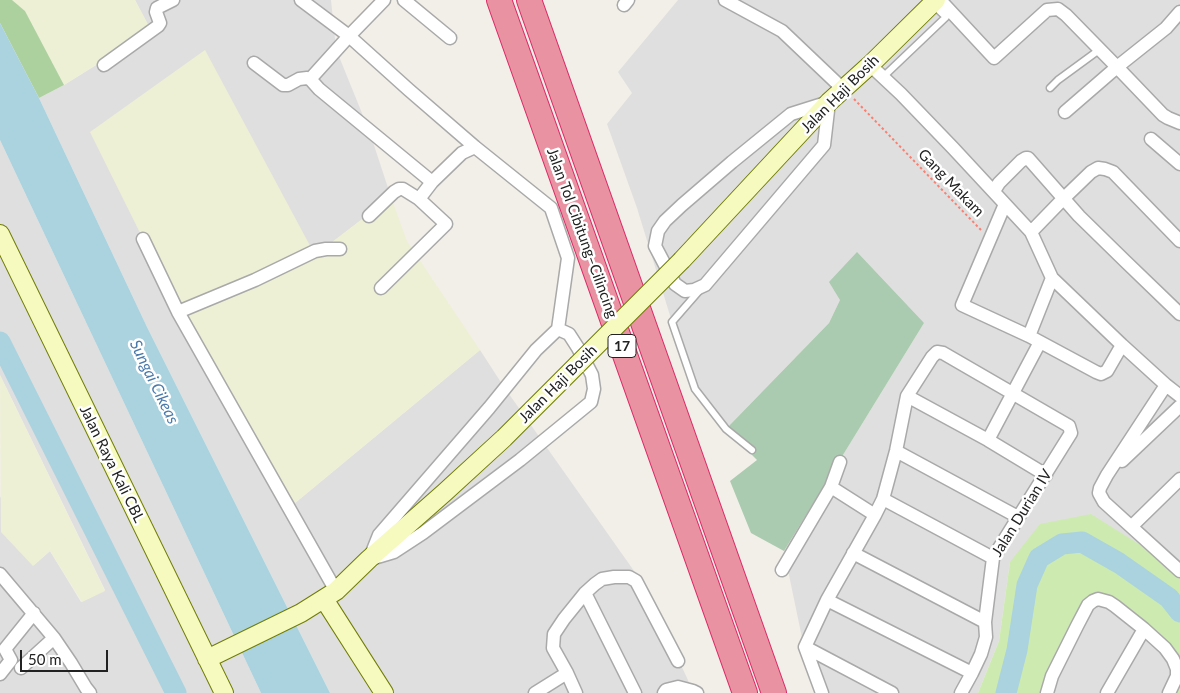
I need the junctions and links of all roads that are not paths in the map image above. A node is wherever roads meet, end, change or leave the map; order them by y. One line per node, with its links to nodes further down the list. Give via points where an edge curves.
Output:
1 (173, 0): 14 (street, via 157,8 158,26)
2 (301, 0): 10 (street)
3 (384, 0): 10 (street)
4 (404, 0): 11 (street)
5 (499, 0): 91 (highway, Jalan Tol Cibitung–Cilincing / 17)
6 (529, 0): 92 (highway, Jalan Tol Cibitung–Cilincing / 17)
7 (730, 1): 20 (street, via 782,31)
8 (936, 1): 12 (street, via 994,58 1047,10 1058,9); 15 (main road, Jalan Haji Bosih); 17 (lane, via 946,17)
9 (1180, 12): 16 (street, via 1166,28)
10 (349, 36): 18 (street); 25 (street)
11 (450, 38)
12 (1099, 50): 16 (street); 19 (lane)
13 (254, 64): 18 (street, via 283,85 298,79)
14 (104, 65)
15 (870, 65): 17 (street); 20 (main road, Jalan Haji Bosih)
16 (1118, 67): 22 (street); 23 (street, via 1163,115)
17 (883, 77): 28 (street)
18 (311, 80): 27 (street)
19 (1050, 88)
20 (843, 89): 21 (main road, Jalan Haji Bosih)
21 (829, 102): 39 (street, via 824,145); 39 (street, via 791,114 661,226 655,246 675,284 685,291); 65 (main road, Jalan Haji Bosih, bridge, via 682,260 504,438)
22 (1065, 112)
23 (1180, 123)
24 (1151, 139): 26 (street)
25 (475, 147): 27 (street, via 462,154); 43 (street, via 551,208 568,258)
26 (1180, 164)
27 (432, 182): 30 (street)
28 (994, 191): 29 (street, via 1020,161 1028,158); 31 (street)
29 (1063, 198): 33 (street); 36 (street, via 1091,172 1105,168 1113,172); 42 (street)
30 (419, 199): 32 (street, via 399,189); 40 (street, via 446,224)
31 (1005, 204): 33 (street); 44 (street, via 962,305)
32 (370, 216)
33 (1032, 232): 38 (street)
34 (0, 234): 77 (main road, Jalan Raya Kali CBL)
35 (143, 239): 41 (street)
36 (1180, 241)
37 (340, 249): 41 (street, via 316,251)
38 (1052, 278): 44 (street); 45 (street)
39 (705, 285): 52 (lane, via 672,322 695,389 726,429)
40 (381, 288)
41 (178, 312): 70 (street)
42 (1180, 314)
43 (558, 329): 65 (street, via 536,350 379,535); 65 (street, via 569,334 592,376 591,402 423,533 394,552)
44 (1034, 339): 45 (street, via 1101,374 1107,371); 47 (street)
45 (1122, 346): 46 (street)
46 (1166, 385): 49 (street); 56 (street)
47 (1012, 394): 48 (street, via 937,352); 51 (street); 55 (street, Jalan Durian IV, via 1069,426 1071,433)
48 (907, 396): 51 (street); 53 (street)
49 (1180, 396)
50 (1180, 406): 56 (street)
51 (988, 440): 55 (street)
52 (752, 450)
53 (896, 450): 59 (street); 61 (street)
54 (840, 462): 58 (street)
55 (1046, 474): 61 (street, Jalan Durian IV)
56 (1107, 475): 62 (street, via 1100,488 1101,496)
57 (1180, 479): 62 (street)
58 (831, 487): 60 (street); 67 (street)
59 (883, 499): 60 (street); 64 (street)
60 (875, 515): 63 (street)
61 (1018, 517): 64 (street, Jalan Durian IV)
62 (1132, 526): 66 (street)
63 (853, 553): 71 (street); 73 (street)
64 (992, 558): 73 (street, Jalan Durian IV)
65 (369, 559): 70 (main road, Jalan Haji Bosih)
66 (1177, 562)
67 (782, 570)
68 (0, 574): 72 (street)
69 (586, 593): 78 (street, via 602,579 629,577 636,581); 80 (street, via 554,634 553,648); 88 (street)
70 (330, 595): 77 (main road, Jalan Haji Bosih, via 301,613); 85 (main road)
71 (828, 600): 76 (street); 81 (street)
72 (34, 613): 75 (street); 82 (street, via 5,649 11,660)
73 (985, 622): 81 (street, Jalan Durian IV, via 986,638)
74 (1144, 629): 96 (street, via 1109,602 1093,601 1069,640 1052,676); 97 (street); 98 (street, via 1166,648 1177,669)
75 (54, 638): 79 (street); 83 (street)
76 (805, 647): 93 (street); 94 (street)
77 (207, 659): 84 (main road, Jalan Raya Kali CBL)
78 (678, 661)
79 (22, 668)
80 (567, 673): 86 (street); 87 (street)
81 (972, 673): 95 (street, Jalan Durian IV)
82 (0, 674)
83 (86, 691)
84 (224, 693)
85 (384, 693)
86 (535, 693)
87 (576, 693)
88 (635, 693)
89 (664, 693): 90 (street, via 678,687)
90 (697, 693)
91 (745, 693)
92 (774, 693)
93 (821, 693)
94 (892, 693)
95 (961, 693)
96 (1048, 693)
97 (1107, 693)
98 (1169, 693)

